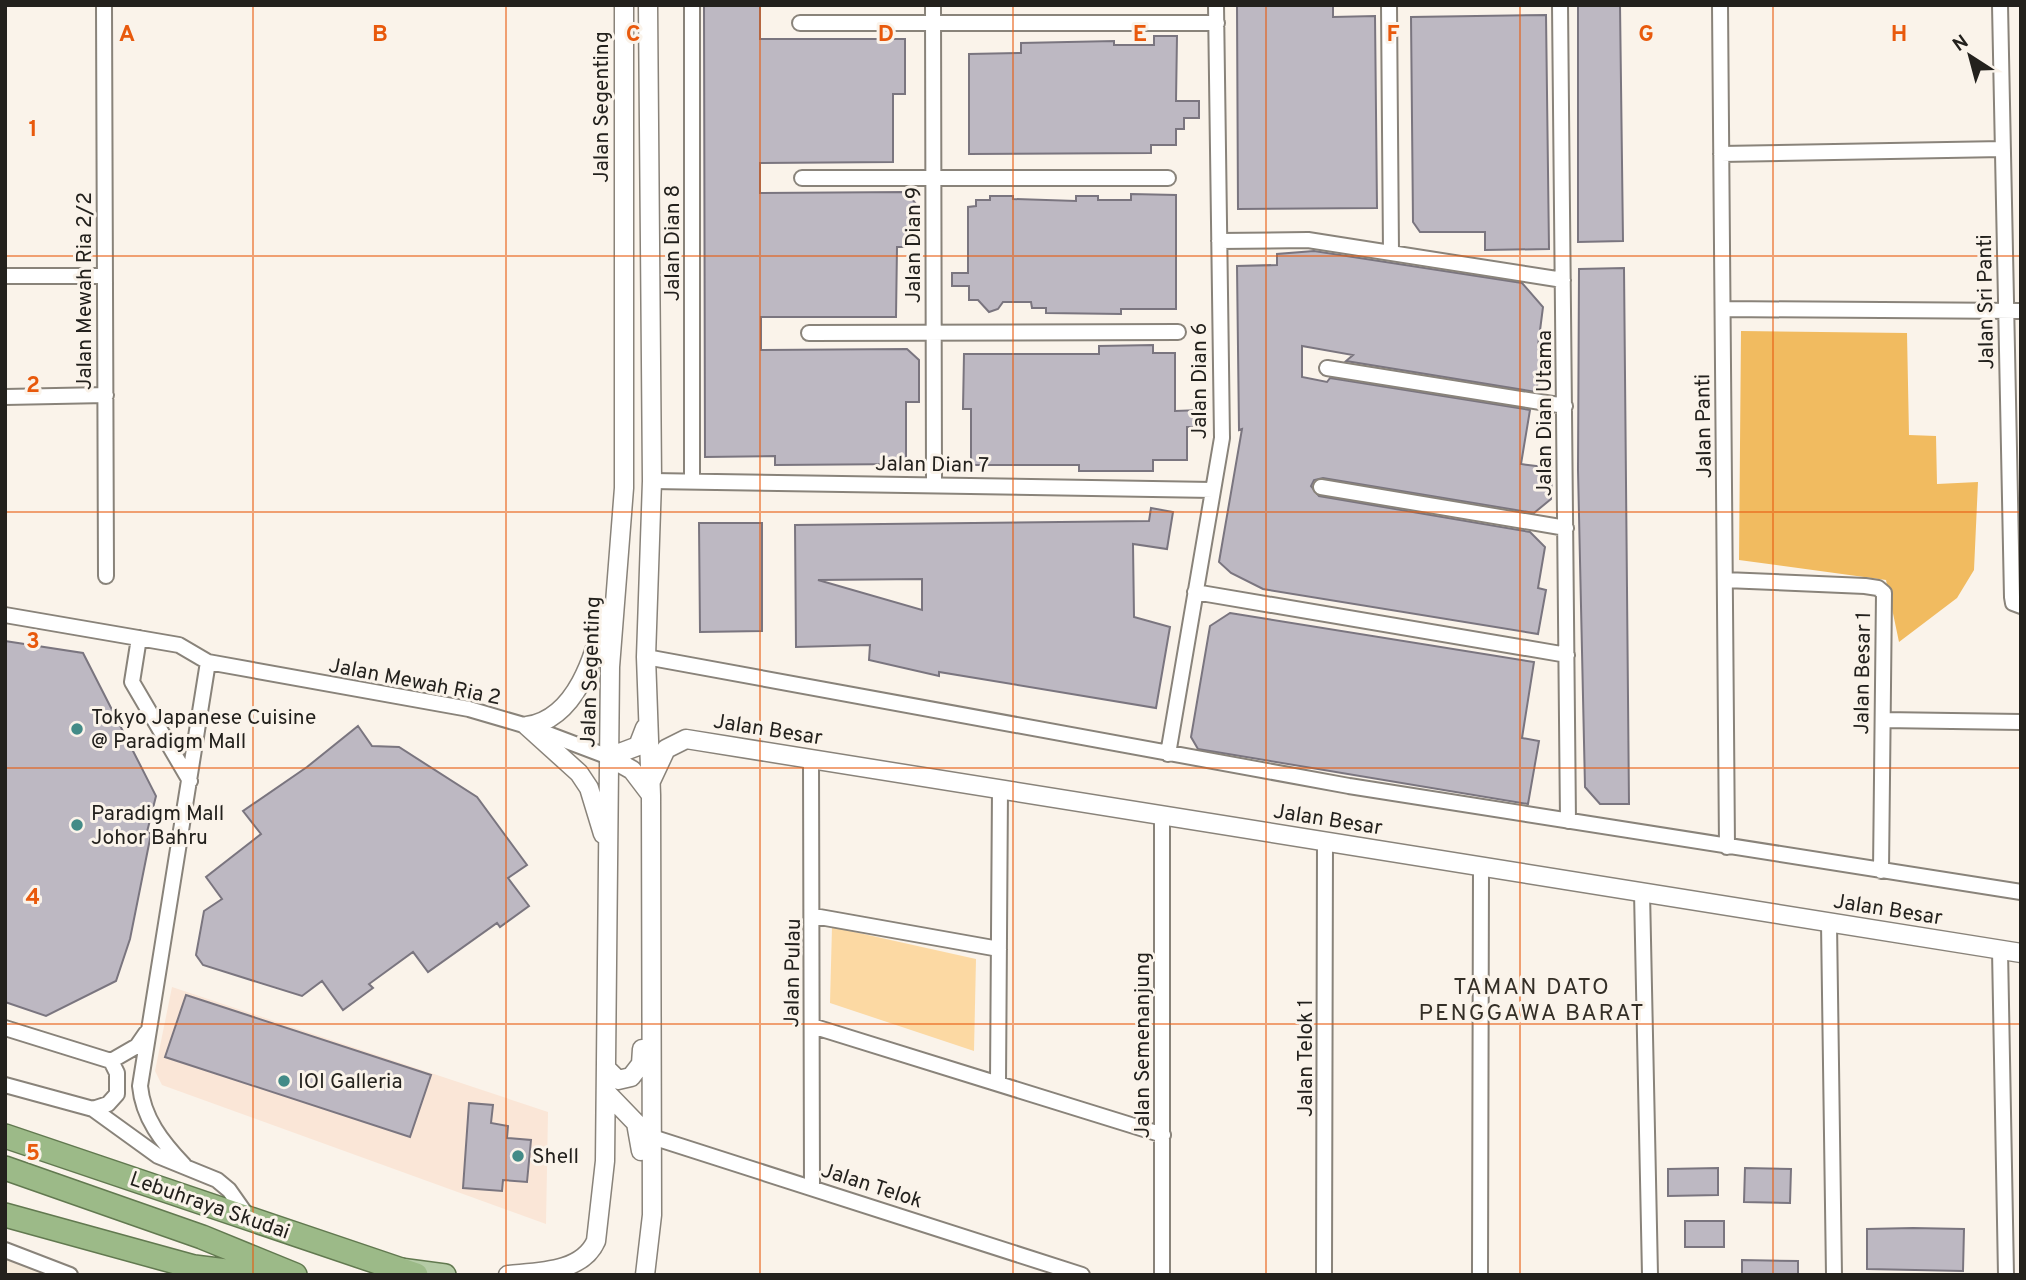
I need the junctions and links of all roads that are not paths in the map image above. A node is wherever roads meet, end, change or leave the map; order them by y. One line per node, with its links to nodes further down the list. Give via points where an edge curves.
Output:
1 (104, 5): 22 (street, Jalan Mewah Ria 2/2)
2 (624, 5): 39 (street, Jalan Segenting, via 624,488)
3 (648, 5): 33 (street)
4 (692, 5): 34 (street, Jalan Dian 8)
5 (933, 5): 12 (street, Jalan Dian 9)
6 (1216, 5): 13 (street, Jalan Dian 6)
7 (1389, 5): 20 (street)
8 (1560, 5): 23 (street, Jalan Dian Utama)
9 (1720, 5): 15 (street, Jalan Panti)
10 (2000, 5): 14 (street, Jalan Sri Panti)
11 (800, 23): 12 (street)
12 (933, 23): 13 (street); 17 (street, Jalan Dian 9)
13 (1217, 23): 19 (street, Jalan Dian 6)
14 (2003, 149): 15 (street); 25 (street, Jalan Sri Panti)
15 (1721, 154): 24 (street, Jalan Panti)
16 (802, 178): 17 (street)
17 (933, 178): 18 (street); 28 (street, Jalan Dian 9)
18 (1168, 178)
19 (1219, 241): 20 (street, via 1308,240); 37 (street, Jalan Dian 6, via 1222,438)
20 (1391, 253): 23 (street)
21 (5, 276): 22 (street)
22 (105, 276): 30 (street, Jalan Mewah Ria 2/2)
23 (1563, 280): 32 (street, Jalan Dian Utama)
24 (1723, 309): 25 (street); 41 (street, Jalan Panti)
25 (2013, 311): 43 (street, Jalan Sri Panti)
26 (1178, 332): 28 (street)
27 (809, 333): 28 (street)
28 (934, 333): 35 (street, Jalan Dian 9)
29 (1327, 368): 32 (street)
30 (106, 395): 31 (street); 40 (street, Jalan Mewah Ria 2/2)
31 (5, 397)
32 (1564, 406): 38 (street, Jalan Dian Utama)
33 (652, 481): 34 (street, Jalan Dian 7); 39 (street, via 632,507); 47 (street)
34 (692, 482): 35 (street, Jalan Dian 7)
35 (934, 485): 37 (street, Jalan Dian 7)
36 (1321, 487): 38 (street)
37 (1213, 489): 42 (street, Jalan Dian 6)
38 (1566, 528): 46 (street, Jalan Dian Utama)
39 (619, 550): 52 (street, via 611,568 600,633 576,689 561,712 544,724); 54 (street, Jalan Segenting)
40 (106, 576)
41 (1726, 580): 50 (street, Jalan Besar 1, via 1878,588 1884,593); 62 (street, Jalan Panti)
42 (1195, 592): 46 (street); 53 (street, Jalan Dian 6)
43 (2016, 602)
44 (5, 615): 45 (street)
45 (139, 638): 48 (street, via 179,645); 56 (street, via 132,682)
46 (1567, 655): 60 (street, Jalan Dian Utama)
47 (646, 657): 49 (street); 53 (street, Jalan Besar)
48 (208, 663): 52 (street, Jalan Mewah Ria 2, via 469,709); 56 (street)
49 (648, 718): 54 (street, via 638,746); 57 (street)
50 (1883, 720): 51 (street); 65 (street, Jalan Besar 1)
51 (2021, 722)
52 (527, 726): 54 (street, Jalan Mewah Ria 2); 63 (street, via 579,773 589,788)
53 (1168, 754): 60 (street, Jalan Besar)
54 (609, 757): 57 (street); 63 (street, Jalan Segenting)
55 (811, 759): 57 (street, Jalan Besar, via 686,738 666,749); 58 (street, Jalan Besar); 68 (street, Jalan Pulau)
56 (190, 781): 76 (street)
57 (651, 788): 70 (street)
58 (1000, 789): 59 (street, Jalan Besar); 71 (street)
59 (1162, 815): 61 (street, Jalan Besar); 83 (street, Jalan Semenanjung)
60 (1568, 821): 62 (street, Jalan Besar)
61 (1325, 841): 64 (street, Jalan Besar); 102 (street, Jalan Telok 1)
62 (1727, 847): 65 (street, Jalan Besar)
63 (608, 850): 78 (street, Jalan Segenting)
64 (1481, 866): 66 (street, Jalan Besar); 103 (street)
65 (1881, 871): 67 (street, Jalan Besar)
66 (1642, 892): 69 (street, Jalan Besar); 104 (street)
67 (2021, 892)
68 (814, 916): 71 (street); 74 (street, Jalan Pulau)
69 (1829, 923): 72 (street, Jalan Besar); 105 (street)
70 (652, 948): 78 (street, via 644,987 641,1064 636,1074 625,1080 613,1077); 85 (street)
71 (999, 949): 79 (street)
72 (2000, 950): 73 (street, Jalan Besar); 106 (street)
73 (2021, 953)
74 (813, 1026): 79 (street); 88 (street, Jalan Pulau)
75 (5, 1028): 77 (street)
76 (149, 1029): 77 (street, via 137,1046); 86 (street, via 140,1086 144,1112)
77 (111, 1060): 82 (street, via 119,1084 117,1094 108,1104)
78 (607, 1069): 81 (street, Jalan Segenting)
79 (998, 1082): 83 (street)
80 (5, 1084): 82 (street)
81 (607, 1093): 90 (street, via 636,1123); 98 (street, Jalan Segenting, via 605,1161 592,1251 556,1270)
82 (93, 1109): 86 (street, via 158,1156)
83 (1163, 1135): 101 (street, Jalan Semenanjung)
84 (5, 1136): 91 (highway, Lebuhraya Skudai)
85 (649, 1136): 88 (street, Jalan Telok); 90 (street)
86 (184, 1165): 91 (street, via 217,1180)
87 (5, 1168): 96 (highway, Lebuhraya Skudai)
88 (812, 1187): 100 (street, Jalan Telok)
89 (5, 1215): 95 (highway, via 194,1267)
90 (652, 1215): 99 (street)
91 (248, 1218): 93 (highway, Lebuhraya Skudai)
92 (5, 1250): 94 (street)
93 (407, 1272): 97 (main road)
94 (70, 1275)
95 (260, 1275)
96 (295, 1275)
97 (445, 1275)
98 (508, 1275)
99 (645, 1275)
100 (1082, 1275)
101 (1162, 1275)
102 (1324, 1275)
103 (1480, 1275)
104 (1650, 1275)
105 (1834, 1275)
106 (2006, 1275)

